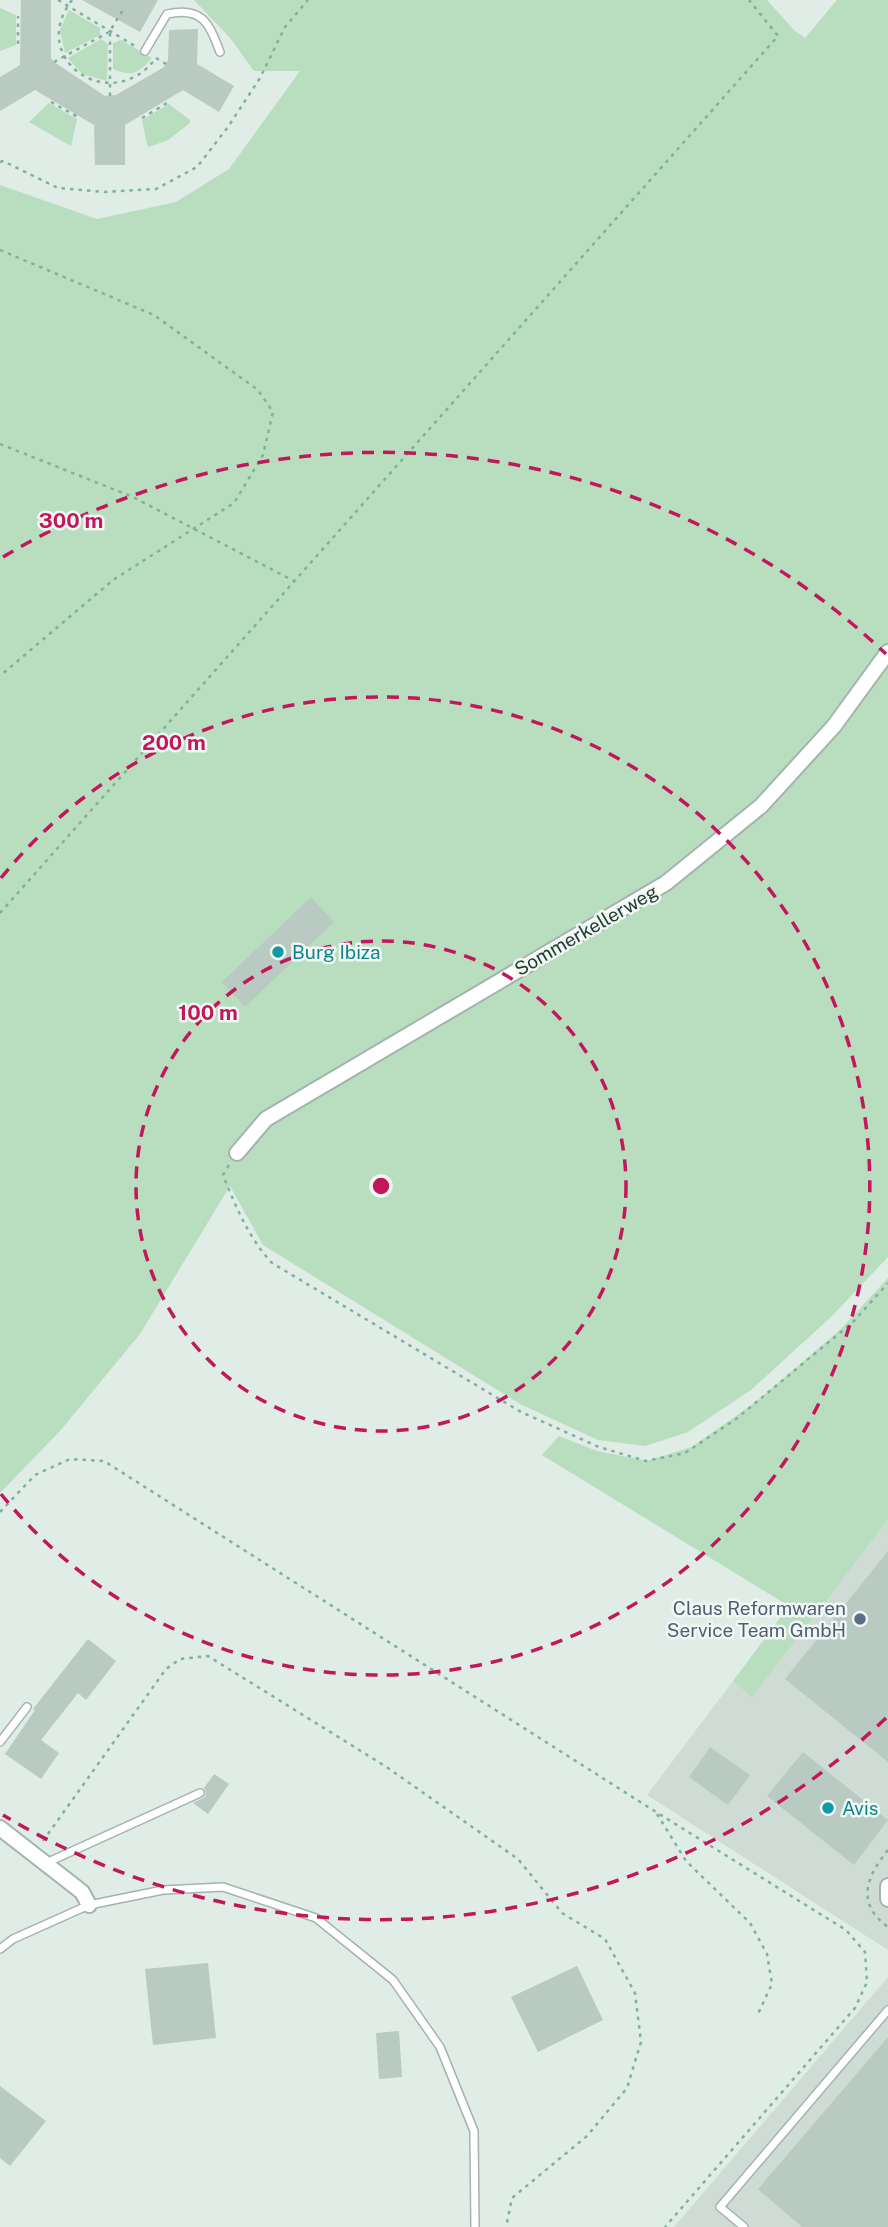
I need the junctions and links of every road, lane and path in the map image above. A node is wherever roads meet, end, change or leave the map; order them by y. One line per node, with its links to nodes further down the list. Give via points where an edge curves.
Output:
1 (58, 0): 5 (path)
2 (72, 0): 5 (path)
3 (308, 0): 21 (path, via 285,27 260,78 197,167 156,189 105,192 58,188)
4 (749, 0): 25 (path, via 778,36)
5 (68, 5): 8 (path); 12 (path, via 58,29)
6 (124, 8): 8 (path)
7 (18, 16): 9 (path)
8 (110, 31): 10 (path); 12 (path); 15 (path)
9 (18, 44)
10 (145, 51): 11 (lane, via 167,14 179,11 201,17)
11 (220, 52)
12 (65, 57): 13 (path); 15 (path, via 81,75)
13 (54, 62)
14 (166, 64): 15 (path, via 156,58 136,76)
15 (110, 84): 16 (path)
16 (110, 96)
17 (51, 102): 19 (path)
18 (167, 103): 20 (path)
19 (78, 117)
20 (142, 118)
21 (0, 162)
22 (0, 250): 24 (path, via 154,315 258,390 274,412 263,455 234,503)
23 (0, 444): 24 (path, via 134,498)
24 (194, 528): 25 (path); 27 (path, via 113,580)
25 (294, 581): 28 (path)
26 (888, 652): 29 (street, Sommerkellerweg, via 834,726 761,806 666,883 266,1119)
27 (0, 676)
28 (1, 910)
29 (237, 1153): 30 (path, via 223,1175 255,1244 272,1263 520,1412 599,1447 646,1461 685,1453 736,1419 853,1322)
30 (888, 1283)
31 (0, 1512): 35 (path, via 35,1475 70,1459 104,1461)
32 (27, 1707): 33 (lane)
33 (0, 1742)
34 (200, 1793): 37 (lane)
35 (656, 1812): 43 (path, via 686,1861 750,1923 766,1954 772,1984); 46 (path, via 846,1930 865,1952 867,1982 855,2008)
36 (0, 1828): 37 (street)
37 (39, 1859): 40 (street, via 82,1892); 45 (path, via 166,1669 180,1658 208,1656 385,1766 518,1859 562,1913 605,1940 635,1993 641,2042 627,2088 587,2136 512,2199)
38 (888, 1886): 39 (street)
39 (888, 1899)
40 (89, 1905): 41 (lane); 44 (lane, via 163,1890 223,1887 316,1918 393,1980 440,2047 474,2132)
41 (0, 1949)
42 (888, 2010): 47 (lane, via 720,2207)
43 (757, 2016)
44 (475, 2227)
45 (506, 2227)
46 (664, 2227)
47 (744, 2227)

